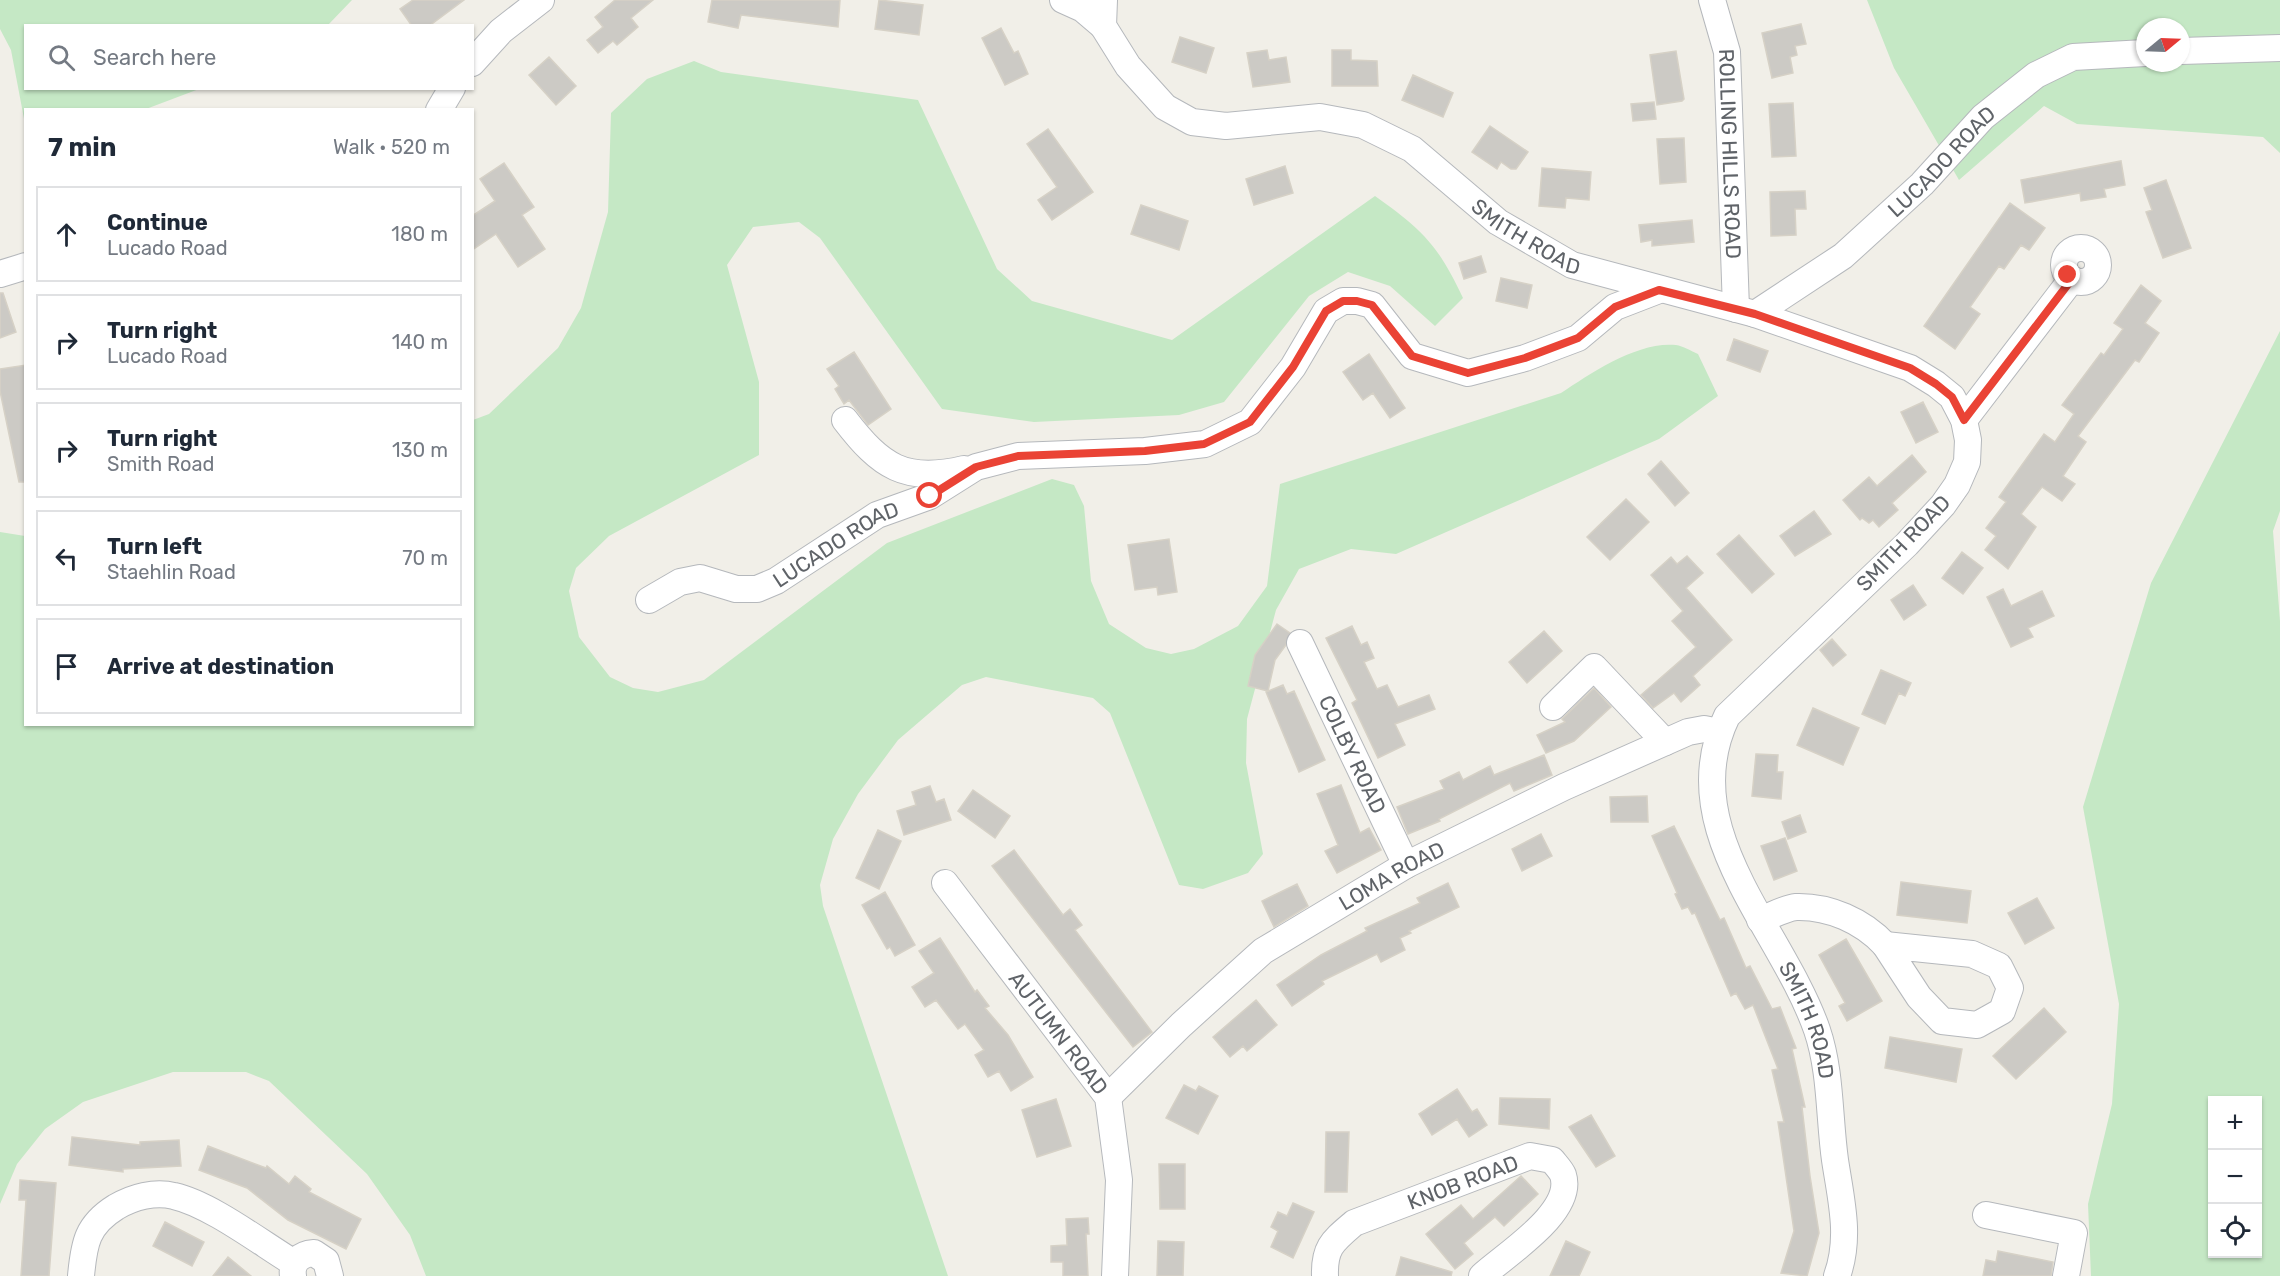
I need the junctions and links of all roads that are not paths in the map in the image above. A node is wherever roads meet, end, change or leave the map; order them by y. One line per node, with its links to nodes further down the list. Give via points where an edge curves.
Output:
1 (541, 0): 9 (street, via 501,31)
2 (1063, 0): 5 (street, SMITH ROAD, via 1083,9)
3 (1104, 0): 5 (street)
4 (1712, 0): 16 (street, ROLLING HILLS ROAD, via 1727,52)
5 (1102, 26): 15 (street, SMITH ROAD, via 1146,88 1165,107 1192,122 1226,126 1320,117 1363,125 1412,149 1498,222 1572,265)
6 (2280, 48): 7 (street)
7 (2190, 51)
8 (2136, 54): 16 (street, LUCADO ROAD, via 2073,57 2036,75 1983,117 1922,184 1843,256)
9 (474, 61)
10 (451, 90): 11 (street)
11 (440, 108)
12 (24, 267): 13 (street)
13 (0, 274)
14 (2072, 279): 18 (street)
15 (1659, 290): 16 (street, SMITH ROAD); 19 (street, LUCADO ROAD, via 1615,307 1578,338 1468,373 1412,356 1372,305 1343,301 1326,311 1293,367 1250,422 1204,444 1145,451 1018,456)
16 (1745, 312): 18 (street, SMITH ROAD, via 1910,368 1952,397)
17 (845, 420): 19 (street, via 866,447 897,469 918,475)
18 (1964, 420): 23 (street, SMITH ROAD, via 1967,462 1943,506 1739,703)
19 (976, 467): 20 (street, LUCADO ROAD, via 930,496 877,516 776,581 757,589 736,589 700,578 680,582)
20 (649, 600)
21 (1300, 643): 25 (street, COLBY ROAD)
22 (1554, 708): 24 (street, via 1594,667)
23 (1719, 732): 24 (street, LOMA ROAD, via 1704,729); 27 (street, SMITH ROAD, via 1711,765 1717,827)
24 (1665, 742): 25 (street, LOMA ROAD)
25 (1406, 865): 29 (street, LOMA ROAD, via 1263,951)
26 (945, 883): 29 (street, AUTUMN ROAD)
27 (1760, 920): 28 (street, via 1794,907 1838,913 1871,930); 38 (street, SMITH ROAD, via 1805,999 1818,1032 1846,1230)
28 (1885, 945): 28 (street, via 1972,954 1999,966 2010,988 2002,1011 1977,1025 1942,1020 1919,997)
29 (1108, 1097): 35 (street, AUTUMN ROAD, via 1119,1180)
30 (1986, 1215): 39 (street, via 2074,1233)
31 (1509, 1265): 36 (street, KNOB ROAD, via 1555,1213 1563,1196 1563,1175 1552,1160 1530,1155 1354,1223 1335,1239 1324,1257); 37 (street, KNOB ROAD)
32 (293, 1269): 33 (street, via 199,1205 173,1195 146,1195 121,1204 102,1216 90,1230); 34 (street, via 306,1254 321,1256 330,1267)
33 (81, 1276)
34 (330, 1276)
35 (1115, 1276)
36 (1325, 1276)
37 (1482, 1276)
38 (1837, 1276)
39 (2066, 1276)

